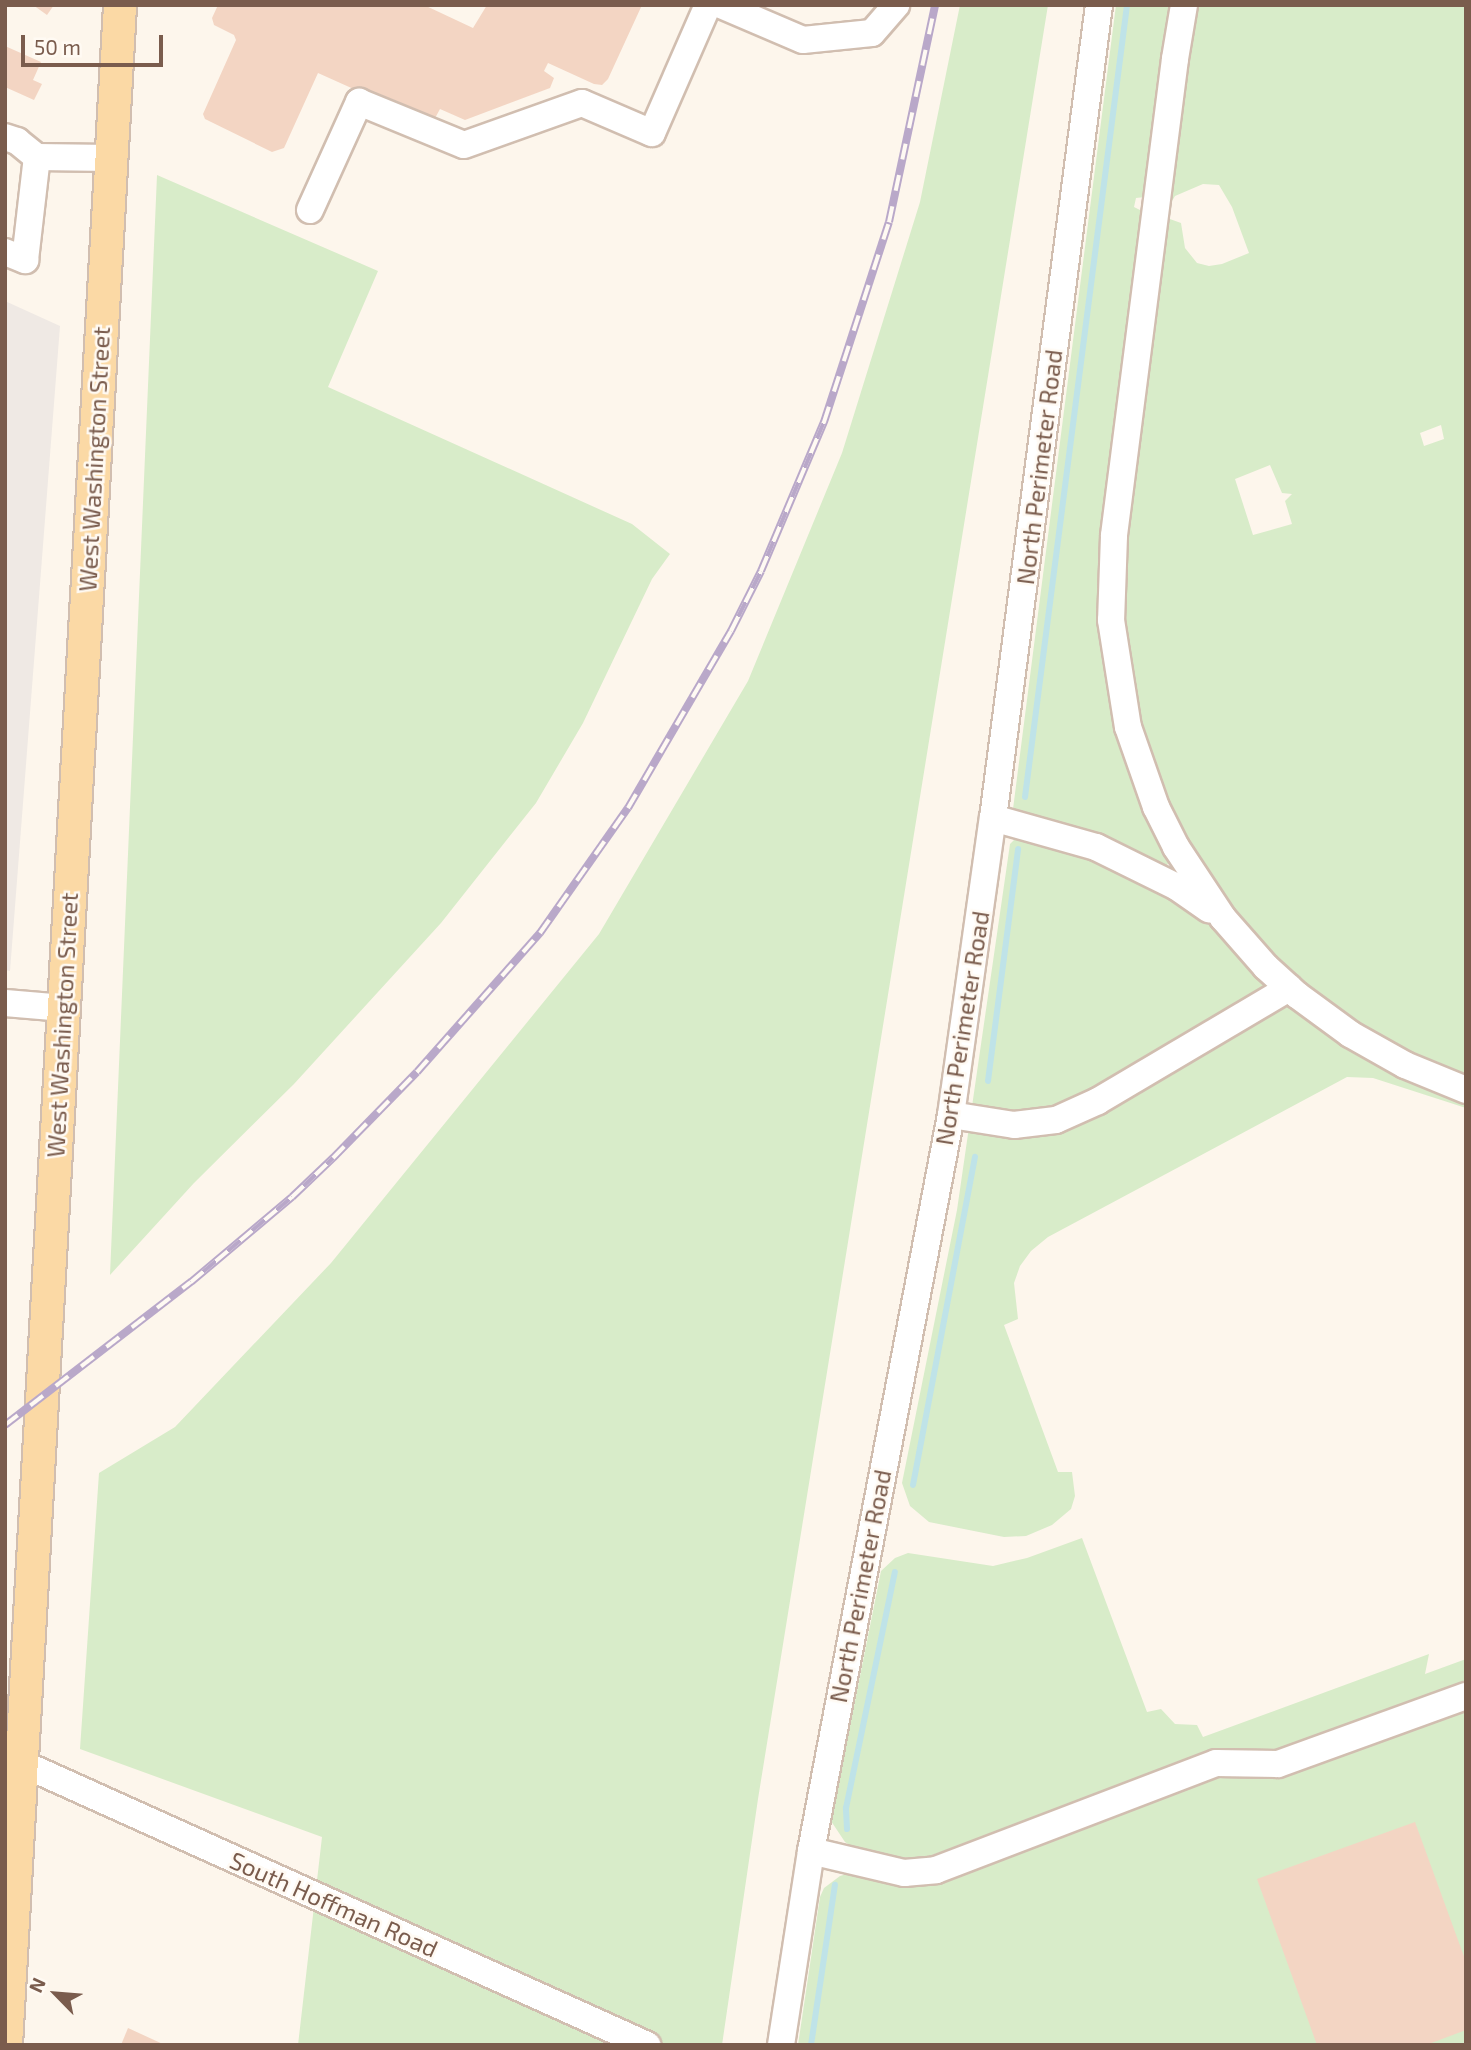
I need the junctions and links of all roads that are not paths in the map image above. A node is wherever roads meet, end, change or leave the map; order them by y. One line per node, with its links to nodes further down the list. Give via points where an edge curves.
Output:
1 (120, 5): 9 (main road, West Washington Street)
2 (708, 5): 10 (street, via 652,133 582,103 464,145 359,102)
3 (721, 5): 4 (street, via 803,40 872,33)
4 (895, 5)
5 (1099, 5): 12 (street, North Perimeter Road)
6 (1184, 5): 13 (street, via 1114,536 1111,620 1126,717 1149,789 1176,847)
7 (5, 137): 8 (street)
8 (37, 157): 9 (street); 11 (street, via 25,260)
9 (111, 158): 16 (main road, West Washington Street)
10 (310, 211)
11 (5, 251)
12 (993, 818): 13 (street, via 1096,847 1177,887); 18 (street, North Perimeter Road)
13 (1223, 918): 14 (street)
14 (1289, 988): 17 (street, via 1376,1049); 18 (street, via 1098,1101 1056,1120 1014,1125)
15 (5, 1003): 16 (street)
16 (63, 1008): 20 (main road, West Washington Street)
17 (1466, 1090)
18 (951, 1115): 21 (street, North Perimeter Road)
19 (1466, 1696): 21 (street, via 1278,1764 1216,1763 936,1870 904,1874)
20 (21, 1763): 22 (main road, West Washington Street); 23 (street, South Hoffman Road)
21 (811, 1851): 24 (street, North Perimeter Road)
22 (6, 2045)
23 (647, 2045)
24 (781, 2045)

